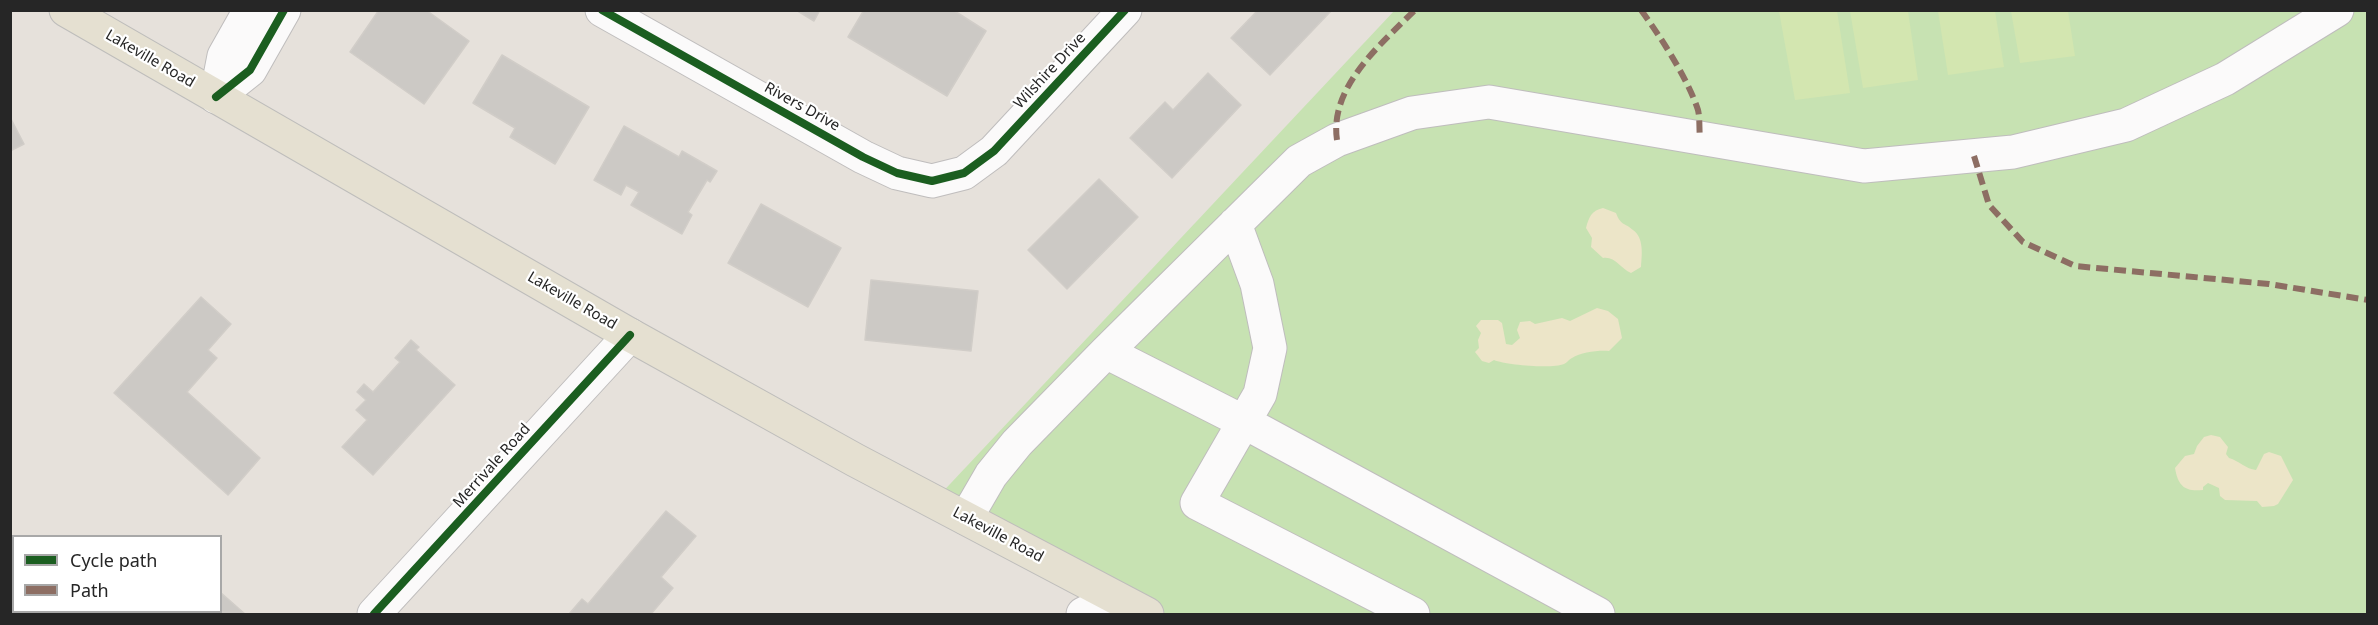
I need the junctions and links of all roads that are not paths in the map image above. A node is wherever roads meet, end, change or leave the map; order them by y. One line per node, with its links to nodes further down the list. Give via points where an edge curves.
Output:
1 (66, 10): 7 (main road, Lakeville Road)
2 (250, 10): 7 (street, via 224,56)
3 (284, 10): 7 (street, via 250,70)
4 (602, 10): 8 (street, Rivers Drive, via 897,173 932,182 964,173)
5 (1125, 10): 8 (street, Wilshire Drive)
6 (2337, 10): 9 (street, via 2225,79 2126,125 2013,152 1864,166 1489,102 1412,113 1337,140 1299,161)
7 (216, 97): 10 (main road, Lakeville Road)
8 (994, 151)
9 (1235, 224): 11 (street); 12 (street, via 1257,284 1270,348 1260,394)
10 (630, 335): 13 (main road, Lakeville Road); 15 (street, Merrivale Road)
11 (1106, 352): 12 (street); 13 (street, via 1004,458)
12 (1244, 422): 18 (street, via 1197,503); 19 (street)
13 (966, 518): 14 (main road, Lakeville Road)
14 (1110, 606): 16 (street); 17 (main road, Lakeville Road)
15 (374, 615)
16 (1083, 615)
17 (1147, 615)
18 (1413, 615)
19 (1598, 615)

